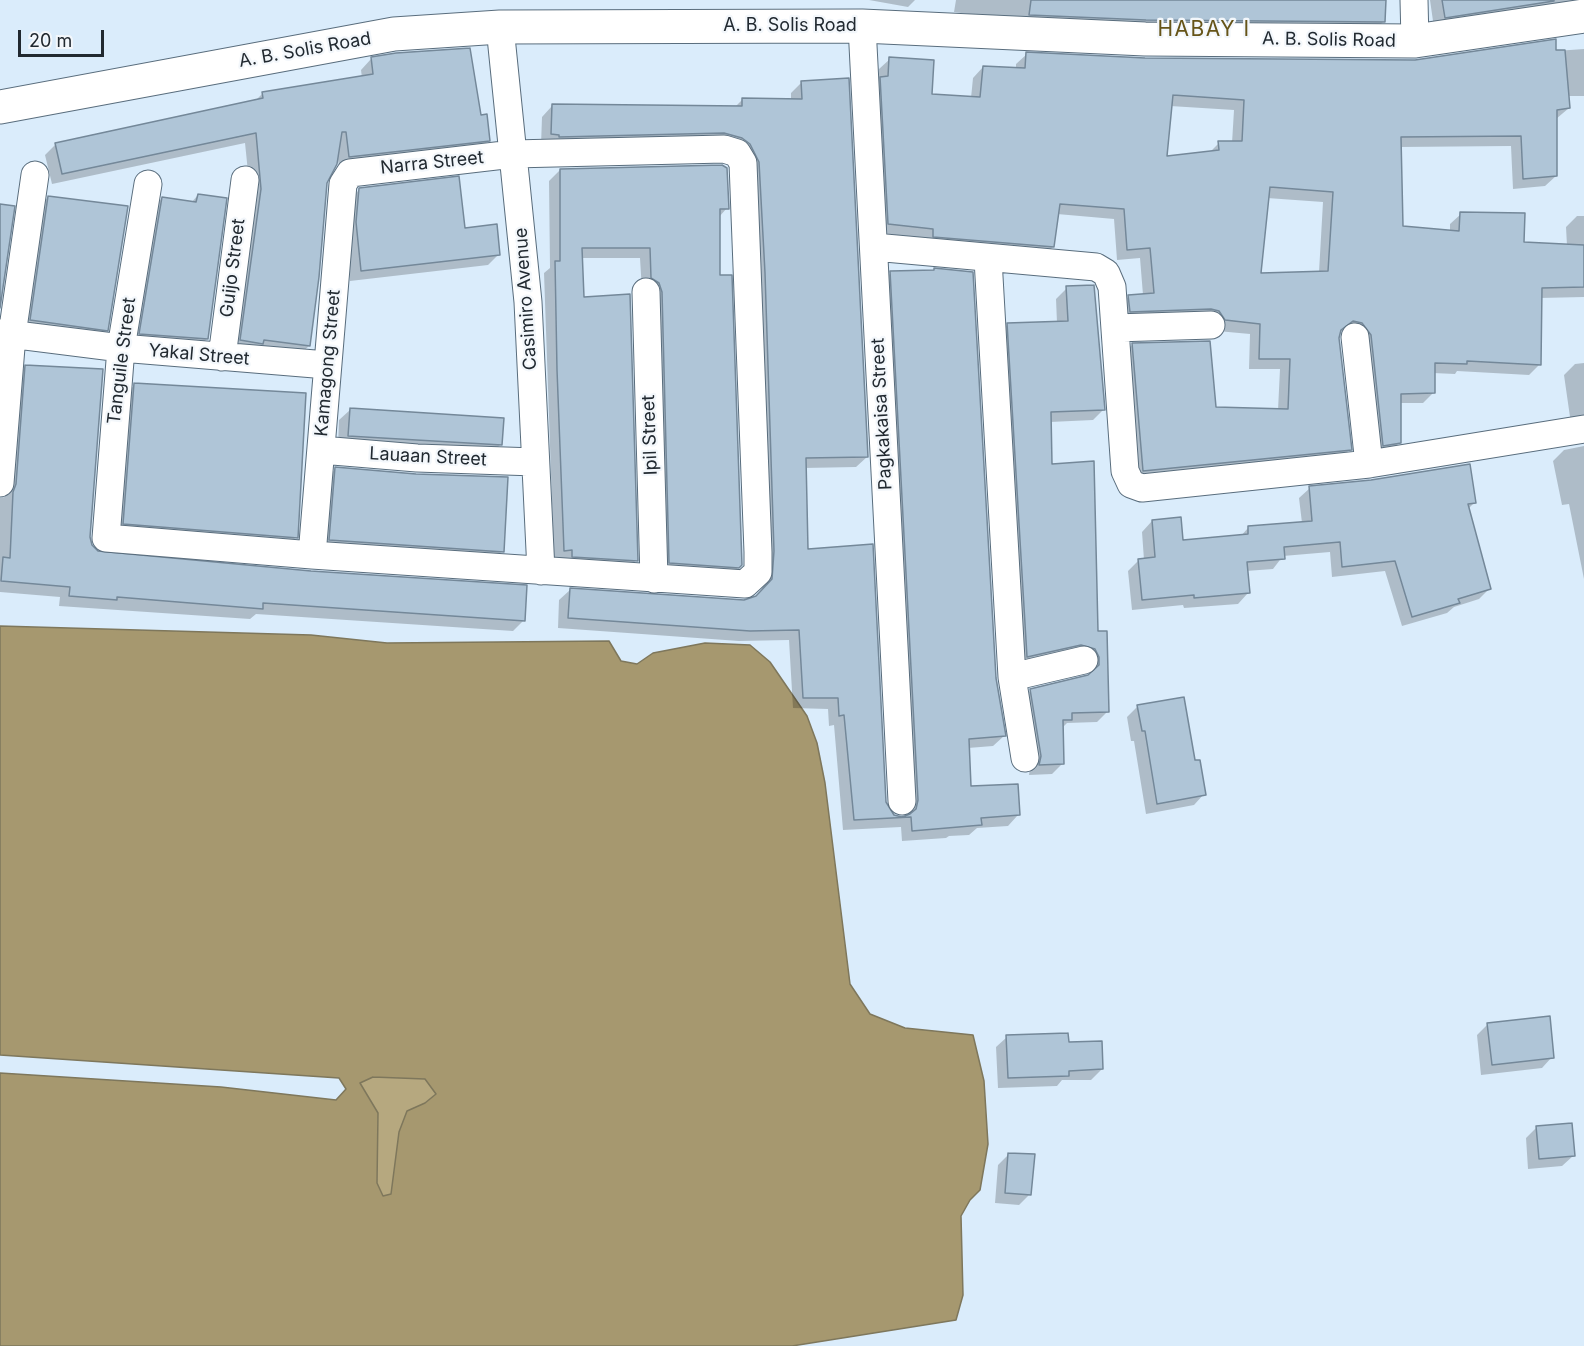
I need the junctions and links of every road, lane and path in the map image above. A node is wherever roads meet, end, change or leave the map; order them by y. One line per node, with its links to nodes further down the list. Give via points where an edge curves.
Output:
1 (1414, 0): 5 (street)
2 (1584, 16): 5 (street, A. B. Solis Road)
3 (862, 26): 4 (street, A. B. Solis Road); 5 (street, A. B. Solis Road, via 1145,39); 12 (street, Pagkakaisa Street)
4 (500, 27): 6 (street, A. B. Solis Road, via 394,34); 7 (street, Casimiro Avenue)
5 (1415, 41)
6 (0, 107)
7 (513, 154): 8 (street, Narra Street); 24 (street, Casimiro Avenue, via 528,302); 29 (street, Narra Street, via 724,149 737,153 743,163 758,572 745,584)
8 (350, 174): 21 (street, Kamagong Street, via 343,184)
9 (35, 176): 17 (street)
10 (245, 180): 20 (street, Guijo Street)
11 (148, 184): 19 (street, Tanguile Street)
12 (874, 247): 13 (street); 33 (street, Pagkakaisa Street)
13 (988, 259): 16 (street, via 1096,267 1106,273 1112,287); 31 (street)
14 (646, 292): 29 (street, Ipil Street)
15 (1212, 325): 16 (street)
16 (1115, 328): 25 (street, via 1125,471 1131,484 1156,488)
17 (6, 334): 19 (street, Yakal Street); 26 (street)
18 (1355, 337): 25 (street)
19 (121, 348): 20 (street, Yakal Street); 27 (street, Tanguile Street, via 106,538)
20 (222, 357): 21 (street, Yakal Street)
21 (327, 365): 23 (street, Kamagong Street)
22 (1584, 429): 25 (street)
23 (321, 450): 24 (street, Lauaan Street); 27 (street, Kamagong Street)
24 (536, 462): 28 (street, Casimiro Avenue)
25 (1369, 464)
26 (0, 483)
27 (312, 555): 28 (street)
28 (541, 571): 29 (street)
29 (654, 579)
30 (1084, 660): 31 (street)
31 (1012, 677): 32 (street)
32 (1025, 758)
33 (902, 801)

